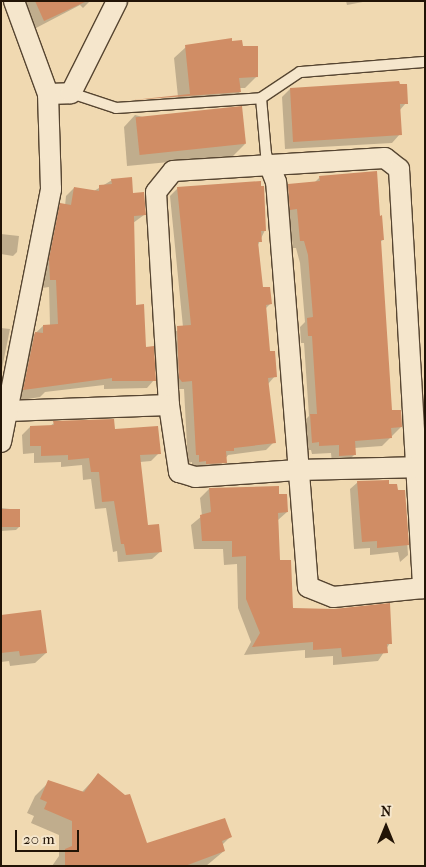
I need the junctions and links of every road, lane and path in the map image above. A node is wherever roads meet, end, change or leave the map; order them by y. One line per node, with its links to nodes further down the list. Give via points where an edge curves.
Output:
1 (14, 1): 5 (street)
2 (117, 1): 4 (street)
3 (425, 62): 6 (lane, via 300,72)
4 (71, 92): 5 (street); 6 (lane, via 116,108)
5 (48, 94): 9 (street, via 51,190)
6 (260, 98): 7 (lane)
7 (270, 166): 8 (street, via 173,171 156,192); 11 (street, via 384,158 399,168); 12 (street, via 276,182)
8 (170, 405): 9 (street); 12 (street, via 179,472 195,477)
9 (8, 411): 10 (street)
10 (1, 442)
11 (421, 466): 12 (street); 12 (street, via 423,588 333,597 308,587)
12 (298, 470)

